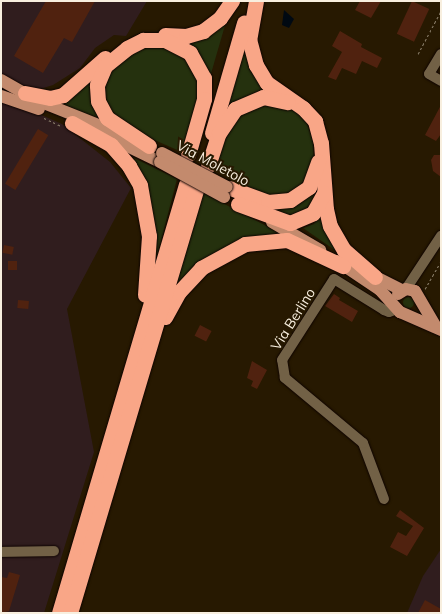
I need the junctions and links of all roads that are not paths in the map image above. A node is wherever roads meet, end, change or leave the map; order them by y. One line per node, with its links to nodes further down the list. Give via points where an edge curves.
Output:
1 (232, 1): 8 (highway, via 217,21 200,32 183,36 148,35 130,41 99,62 63,95 50,98)
2 (239, 1): 12 (highway)
3 (250, 1): 12 (highway)
4 (256, 1): 13 (highway, via 249,33 253,59 267,83 304,108 315,122 321,143)
5 (441, 54): 7 (street, via 429,74)
6 (1, 80): 8 (main road, Via Moletolo)
7 (441, 81)
8 (25, 93): 11 (main road, Via Moletolo)
9 (1, 96): 10 (main road, Via Moletolo)
10 (72, 123): 11 (main road, Via Moletolo); 26 (highway, via 107,142 125,160 140,185 148,219 150,253 146,288 116,400)
11 (157, 154): 12 (highway, via 107,118 98,101 96,85 106,64 143,40 177,44 192,55 204,81); 14 (main road, Via Moletolo, bridge)
12 (198, 161): 14 (highway, via 243,104 273,97 305,114 315,132 318,161 314,178 304,192 290,200 274,203)
13 (324, 188): 16 (highway, via 316,211); 20 (highway, via 327,218 336,238 348,254)
14 (227, 190): 15 (main road, Via Moletolo); 16 (main road, Via Moletolo)
15 (238, 204): 16 (highway); 18 (main road, Via Moletolo, via 302,238)
16 (290, 224): 20 (main road, Via Moletolo)
17 (441, 236): 19 (street)
18 (343, 266): 23 (main road, Via Moletolo, via 380,290); 25 (highway, via 302,245 278,240 245,244 215,258 190,280 172,303)
19 (420, 271): 21 (street); 22 (street)
20 (375, 277): 21 (main road, Via Moletolo)
21 (404, 289): 22 (main road, Via Moletolo); 23 (main road, via 396,296)
22 (421, 295): 23 (main road, via 416,312); 24 (main road, Via Moletolo)
23 (400, 310): 24 (main road, Via Moletolo); 27 (street, Via Berlino, via 384,310 334,279 282,360 285,378 363,443)
24 (439, 329)
25 (136, 392): 26 (highway, via 186,222 191,186 179,207); 31 (highway)
26 (113, 431): 30 (highway)
27 (384, 499)
28 (54, 551): 29 (street)
29 (1, 552)
30 (59, 613)
31 (70, 613)

